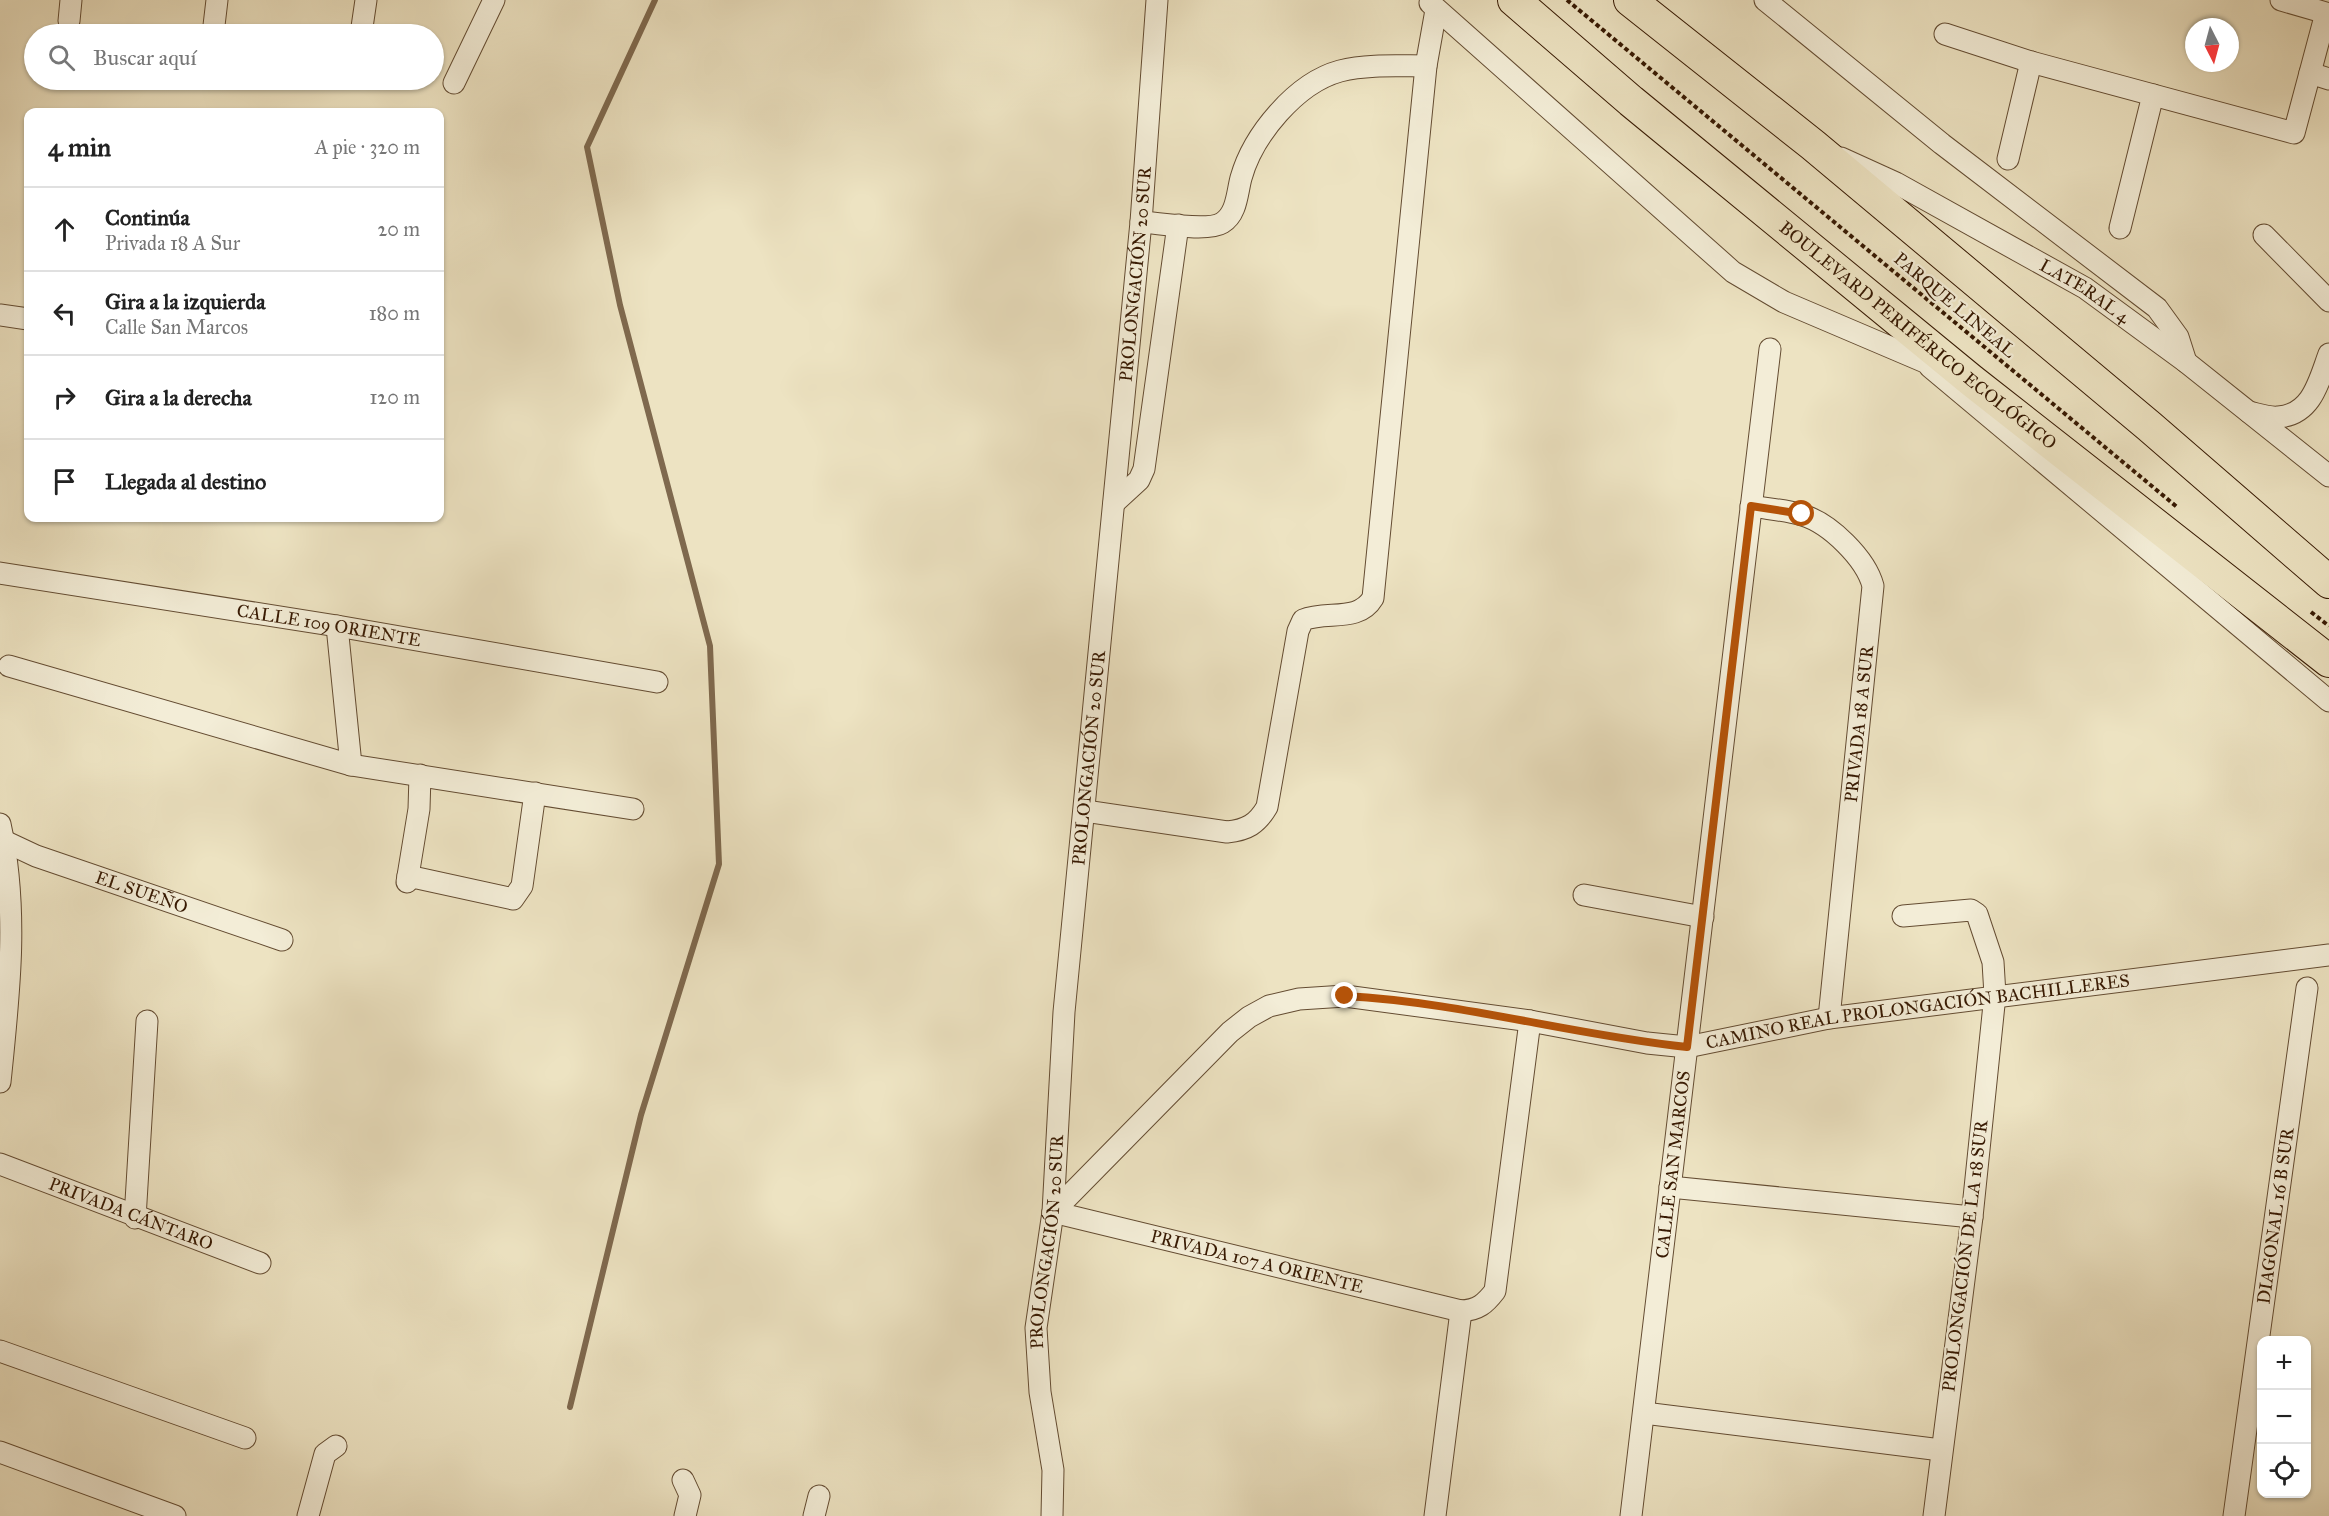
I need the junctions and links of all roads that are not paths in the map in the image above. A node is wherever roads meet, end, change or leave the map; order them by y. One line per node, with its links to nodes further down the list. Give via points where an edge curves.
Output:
1 (217, 0): 11 (street)
2 (366, 0): 12 (street)
3 (494, 0): 17 (street)
4 (1157, 0): 21 (street, PROLONGACIÓN 20 SUR)
5 (1514, 0): 32 (highway, BOULEVARD PERIFÉRICO ECOLÓGICO)
6 (1630, 0): 19 (highway)
7 (1765, 0): 10 (street)
8 (2281, 0): 16 (street, via 2326,13)
9 (1432, 5): 15 (street); 30 (street, via 1733,272 1784,302)
10 (1786, 8): 31 (street, via 1942,144 2157,308 2178,337)
11 (214, 24)
12 (362, 24)
13 (1945, 34): 14 (street)
14 (2031, 62): 18 (street); 20 (street)
15 (1426, 66): 22 (street, via 1340,71 1320,79 1260,134 1249,152 1232,212 1224,222); 49 (street, via 1373,598 1359,613 1315,615 1303,620 1267,807 1253,825 1227,832)
16 (2320, 76): 18 (street, via 2294,134)
17 (454, 83)
18 (2153, 95): 23 (street)
19 (1813, 145): 31 (street, LATERAL 4, via 1896,183 2085,288); 39 (highway, via 2140,418)
20 (2008, 159)
21 (1140, 222): 22 (street); 36 (street, PROLONGACIÓN 20 SUR)
22 (1178, 225): 36 (street, via 1144,469)
23 (2120, 228)
24 (2264, 235): 25 (street)
25 (2329, 301)
26 (0, 315): 27 (street)
27 (24, 318)
28 (1770, 349): 37 (street, CALLE SAN MARCOS)
29 (2329, 354): 33 (street)
30 (1920, 359): 32 (street); 44 (street)
31 (2186, 362): 34 (street, LATERAL 4)
32 (1972, 381): 41 (highway, BOULEVARD PERIFÉRICO ECOLÓGICO)
33 (2320, 400): 34 (street, via 2278,417)
34 (2246, 412): 35 (street, LATERAL 4)
35 (2329, 476)
36 (1114, 503): 49 (street, PROLONGACIÓN 20 SUR)
37 (1751, 506): 54 (street, CALLE SAN MARCOS); 59 (street, PRIVADA 18 A SUR, via 1814,519 1855,552 1870,575 1872,586)
38 (0, 573): 40 (street, CALLE 109 ORIENTE)
39 (2329, 582)
40 (337, 626): 43 (street, CALLE 109 ORIENTE); 45 (street)
41 (2329, 661)
42 (9, 666): 45 (street)
43 (657, 682)
44 (2329, 701)
45 (351, 765): 46 (street)
46 (420, 775): 47 (street); 47 (street, via 419,810 407,879 513,899 522,886)
47 (535, 793): 48 (street)
48 (633, 809)
49 (1085, 811): 66 (street, PROLONGACIÓN 20 SUR, via 1064,1012)
50 (2, 832): 51 (street); 55 (street, EL SUEÑO, via 36,856)
51 (5, 883): 63 (street, via 12,938)
52 (1584, 895): 54 (street)
53 (1903, 916): 58 (street, PROLONGACIÓN DE LA 18 SUR, via 1962,909 1977,914 1994,968)
54 (1702, 917): 62 (street, CALLE SAN MARCOS)
55 (282, 940)
56 (2329, 955): 58 (street, CAMINO REAL PROLONGACIÓN BACHILLERES)
57 (2307, 988): 85 (street, DIAGONAL 16 B SUR)
58 (1995, 995): 59 (street, CAMINO REAL PROLONGACIÓN BACHILLERES); 67 (street, PROLONGACIÓN DE LA 18 SUR)
59 (1829, 1018): 62 (street, CAMINO REAL PROLONGACIÓN BACHILLERES)
60 (147, 1021): 68 (street)
61 (1530, 1021): 62 (street, CAMINO REAL PROLONGACIÓN BACHILLERES); 66 (street, CAMINO REAL PROLONGACIÓN BACHILLERES, via 1370,997 1325,996 1269,1006 1230,1032); 70 (street, via 1495,1291 1483,1305)
62 (1687, 1047): 65 (street, CALLE SAN MARCOS)
63 (0, 1082)
64 (0, 1164): 68 (street, PRIVADA CÁNTARO)
65 (1670, 1187): 67 (street); 72 (street, CALLE SAN MARCOS)
66 (1053, 1212): 70 (street, PRIVADA 107 A ORIENTE); 81 (street, PROLONGACIÓN 20 SUR, via 1036,1328 1040,1392 1053,1470)
67 (1972, 1217): 75 (street, PROLONGACIÓN DE LA 18 SUR)
68 (135, 1218): 69 (street, PRIVADA CÁNTARO)
69 (260, 1263)
70 (1461, 1311): 82 (street)
71 (0, 1351): 73 (street)
72 (1644, 1413): 75 (street); 83 (street, CALLE SAN MARCOS)
73 (245, 1438)
74 (336, 1446): 79 (street, via 325,1454)
75 (1941, 1450): 84 (street, PROLONGACIÓN DE LA 18 SUR)
76 (0, 1452): 78 (street)
77 (683, 1480): 80 (street, via 690,1495)
78 (175, 1516)
79 (308, 1516)
80 (685, 1516)
81 (1052, 1516)
82 (1435, 1516)
83 (1631, 1516)
84 (1934, 1516)
85 (2234, 1516)

